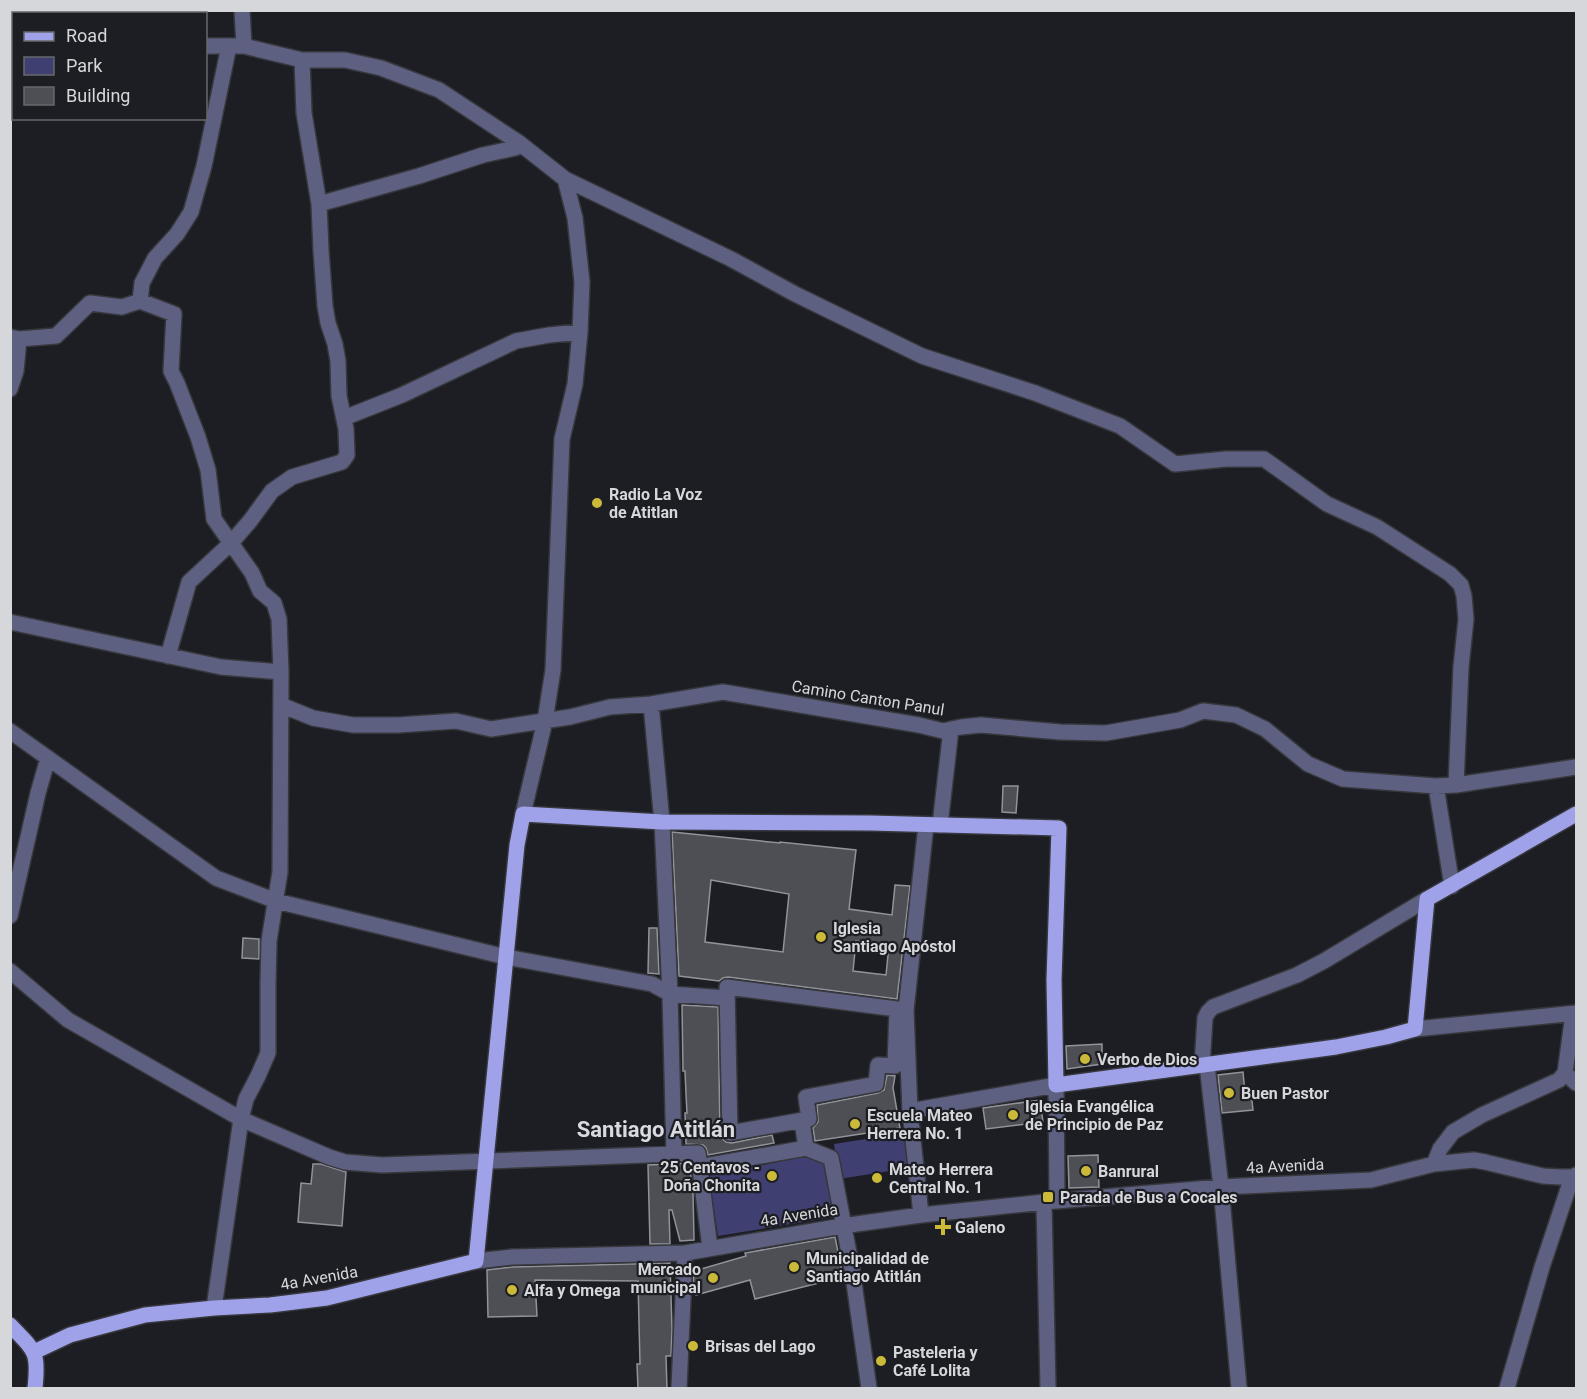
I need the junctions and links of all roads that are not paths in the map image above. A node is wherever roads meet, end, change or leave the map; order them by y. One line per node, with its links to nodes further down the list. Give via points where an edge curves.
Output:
1 (242, 10): 4 (street)
2 (207, 46): 3 (street)
3 (228, 46): 4 (street); 9 (street, via 191,212 155,258 142,283)
4 (244, 46): 5 (street)
5 (302, 60): 6 (street, via 345,60 381,68 439,90); 8 (street, via 304,113)
6 (518, 142): 7 (street); 8 (street, via 515,148)
7 (565, 180): 10 (street, via 575,218 582,282); 25 (street, via 922,356 1120,426 1175,464 1264,459 1327,504 1377,527 1450,574 1461,585 1466,619)
8 (320, 204): 13 (street, via 325,306)
9 (140, 301): 11 (street, via 122,307 90,303 56,336); 14 (street, via 174,314 171,371 208,470 214,519)
10 (580, 332): 13 (street, via 516,341); 20 (street, via 575,384 562,438 553,670)
11 (15, 338): 12 (street, via 16,372)
12 (10, 389)
13 (344, 418): 14 (street, via 347,455 342,462 292,477 272,491)
14 (231, 543): 16 (street, via 189,582); 17 (street, via 260,591 274,603 279,619)
15 (10, 622): 16 (street)
16 (168, 656): 17 (street, via 221,667)
17 (281, 672): 19 (street)
18 (651, 704): 20 (street, Camino Canton Panul, via 610,707); 21 (street, Camino Canton Panul, via 723,693 943,731); 29 (street)
19 (281, 705): 20 (street, Camino Canton Panul, via 312,718 353,725 456,721 491,729); 33 (street, via 280,872)
20 (544, 721): 27 (street)
21 (951, 729): 26 (street, Camino Canton Panul, via 981,725 1106,733 1180,720 1203,711 1236,715 1265,729 1308,764 1343,780); 30 (street)
22 (10, 731): 23 (street)
23 (48, 758): 33 (street, via 216,878); 34 (street)
24 (1576, 767): 25 (street, Camino Canton Panul)
25 (1456, 784): 26 (street, Camino Canton Panul)
26 (1436, 786): 31 (street)
27 (523, 814): 29 (main road); 35 (main road, via 516,845)
28 (1576, 814): 31 (main road)
29 (662, 822): 30 (main road); 37 (street)
30 (933, 825): 43 (main road, via 1059,828 1054,980); 44 (street, via 906,1010)
31 (1452, 886): 32 (main road)
32 (1427, 899): 40 (main road); 41 (street, via 1297,975 1213,1007 1205,1018)
33 (276, 902): 35 (street); 45 (street, via 269,941 268,1053)
34 (10, 916)
35 (506, 957): 37 (street, via 652,984); 49 (main road)
36 (10, 971): 45 (street, via 68,1020)
37 (670, 994): 38 (street); 48 (street)
38 (727, 998): 46 (street, via 730,1132); 46 (street, via 727,987 897,1009 895,1066 878,1065 876,1084 806,1097 809,1119)
39 (1575, 1014): 40 (street); 42 (street)
40 (1415, 1029): 41 (main road, via 1336,1047)
41 (1204, 1065): 43 (main road); 53 (street)
42 (1571, 1078): 50 (street, via 1482,1115 1453,1132)
43 (1056, 1085): 44 (street); 54 (street)
44 (909, 1111): 55 (street)
45 (241, 1119): 49 (street, via 345,1162 381,1165); 60 (street)
46 (802, 1121): 47 (street)
47 (806, 1148): 51 (street); 56 (street, via 831,1158)
48 (674, 1153): 49 (street); 51 (street, via 698,1153)
49 (486, 1160): 59 (main road)
50 (1434, 1164): 52 (street, 4a Avenida, via 1474,1160 1543,1176); 53 (street, 4a Avenida, via 1371,1180)
51 (699, 1167): 57 (street)
52 (1574, 1176): 68 (street, via 1542,1267)
53 (1221, 1186): 54 (street, 4a Avenida); 67 (street)
54 (1050, 1201): 55 (street, 4a Avenida); 66 (street)
55 (921, 1215): 56 (street, 4a Avenida)
56 (842, 1226): 57 (street, 4a Avenida); 65 (street, via 852,1269)
57 (710, 1248): 58 (street, 4a Avenida)
58 (685, 1253): 59 (street, 4a Avenida); 64 (street)
59 (476, 1261): 60 (main road, 4a Avenida, via 327,1298)
60 (214, 1308): 62 (main road, 4a Avenida, via 145,1315 70,1335)
61 (10, 1324): 62 (main road)
62 (34, 1352): 63 (main road)
63 (35, 1389)
64 (679, 1389)
65 (868, 1389)
66 (1048, 1389)
67 (1239, 1389)
68 (1507, 1389)

